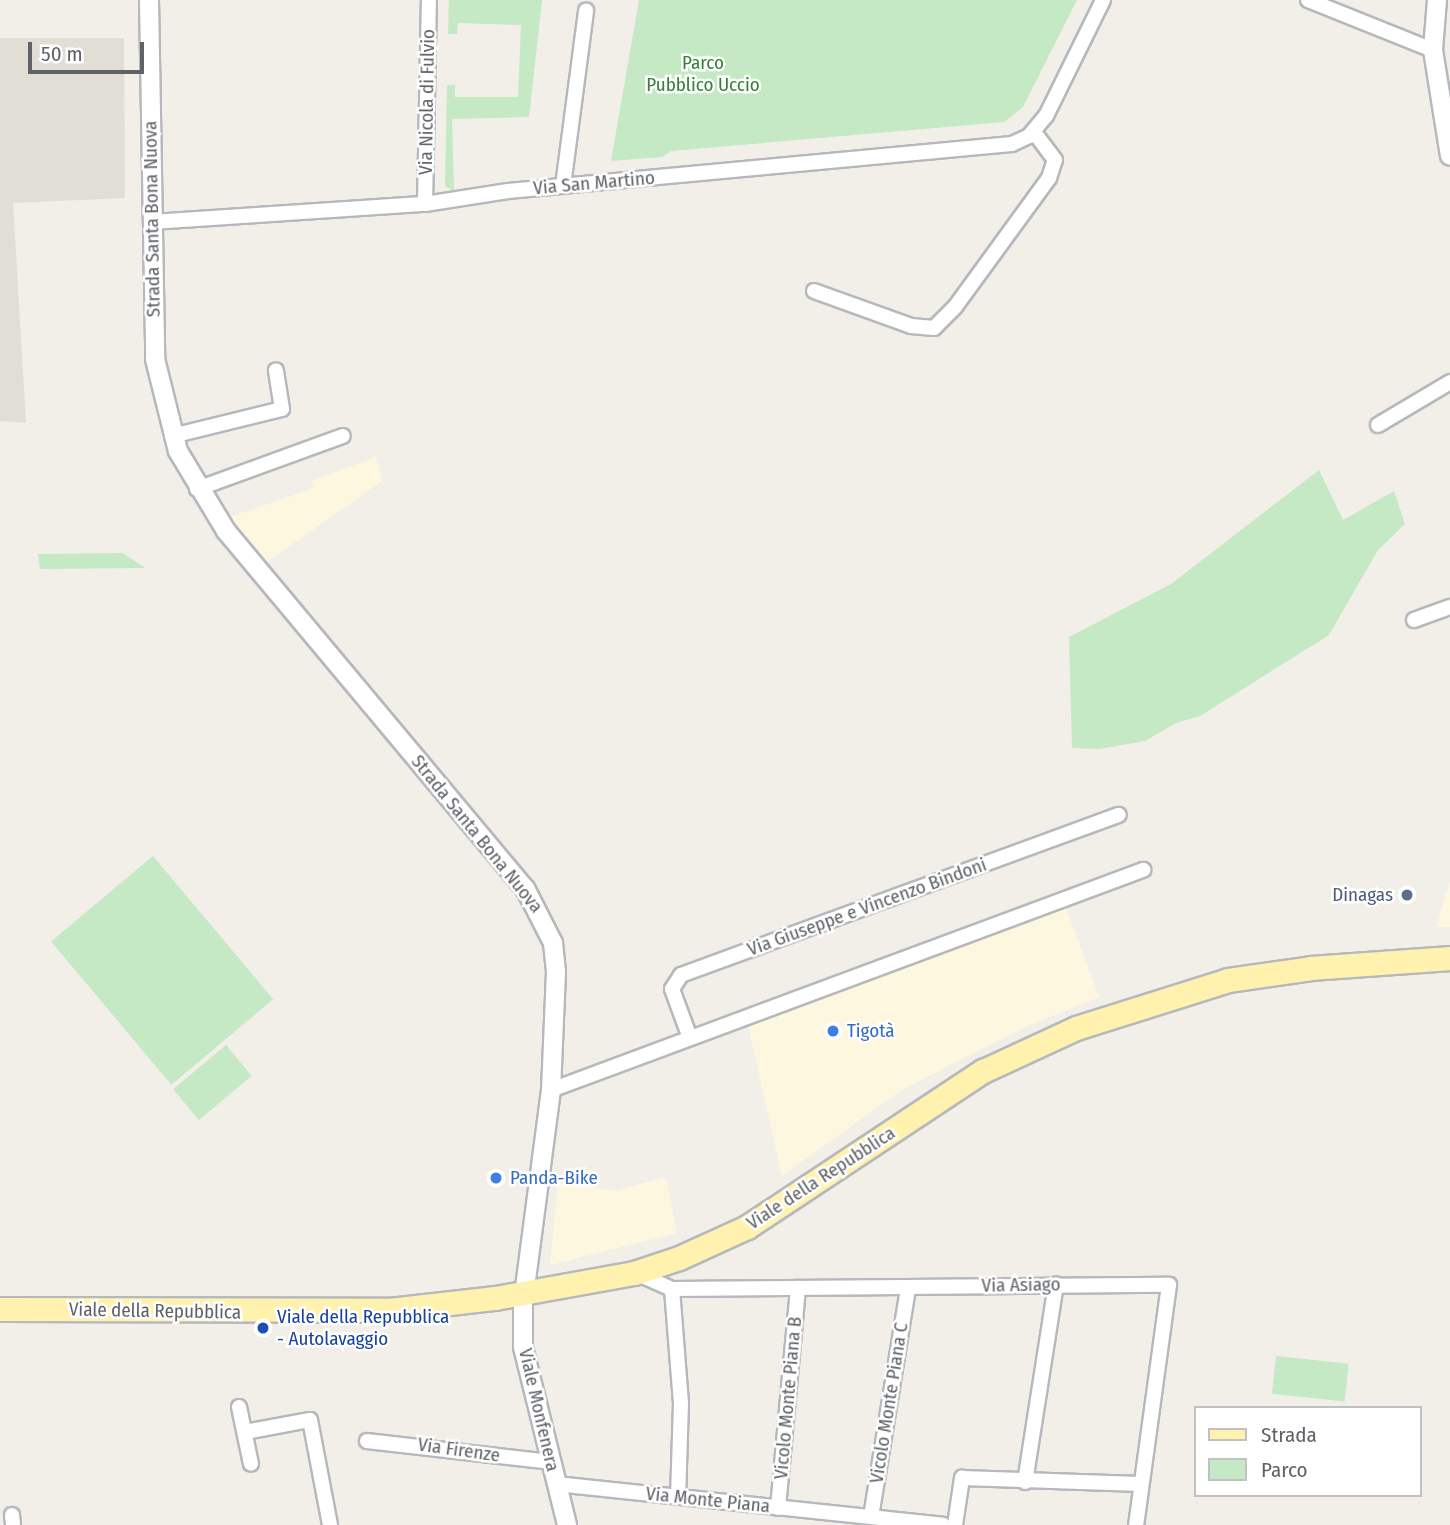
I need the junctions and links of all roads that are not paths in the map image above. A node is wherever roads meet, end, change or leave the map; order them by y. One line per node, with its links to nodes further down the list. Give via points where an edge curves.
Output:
1 (149, 0): 12 (street, Strada Santa Bona Nuova)
2 (429, 0): 11 (street, Via Nicola di Fulvio)
3 (1103, 0): 8 (street)
4 (1308, 0): 7 (street)
5 (1437, 0): 7 (street)
6 (586, 11): 10 (street)
7 (1433, 50): 9 (street)
8 (1034, 132): 10 (street, Via San Martino, via 1012,144 963,152); 13 (street, via 1055,160 1049,178 955,307 934,328 911,326)
9 (1450, 156)
10 (563, 187): 11 (street, Via San Martino)
11 (425, 204): 12 (street, Via San Martino)
12 (152, 222): 17 (street, Strada Santa Bona Nuova, via 155,359)
13 (814, 291)
14 (276, 370): 17 (street, via 282,408)
15 (1450, 382): 16 (street)
16 (1378, 425)
17 (172, 436): 19 (street, Strada Santa Bona Nuova)
18 (343, 436): 19 (street)
19 (197, 489): 26 (street, Strada Santa Bona Nuova, via 226,531 536,905 555,957)
20 (1450, 607): 21 (street)
21 (1414, 620)
22 (1119, 815): 25 (street, Via Giuseppe e Vincenzo Bindoni, via 681,975 673,989)
23 (1143, 870): 25 (street)
24 (1450, 958): 27 (main road, Viale della Repubblica, via 1311,968 1227,980 1076,1028 983,1071 747,1227)
25 (690, 1038): 26 (street)
26 (551, 1090): 32 (street, Strada Santa Bona Nuova)
27 (634, 1273): 31 (street, Via Asiago); 32 (main road, Viale della Repubblica)
28 (1056, 1284): 30 (street, Via Asiago); 39 (street); 41 (street, Via Asiago, via 1169,1284)
29 (798, 1288): 30 (street, Via Asiago); 31 (street, Via Asiago); 43 (street, Vicolo Monte Piana B)
30 (908, 1288): 44 (street, Vicolo Monte Piana C)
31 (672, 1289): 42 (street, via 681,1403)
32 (525, 1293): 33 (main road, Viale della Repubblica, via 332,1313); 37 (street, Viale Monfenera, via 523,1347)
33 (0, 1309)
34 (239, 1407): 35 (street)
35 (245, 1432): 38 (street); 45 (street, via 310,1420)
36 (368, 1441): 37 (street, Via Firenze)
37 (550, 1462): 40 (street, Viale Monfenera)
38 (251, 1464)
39 (1025, 1482): 41 (street); 48 (street, via 962,1478)
40 (556, 1484): 42 (street, Via Monte Piana); 46 (street, Viale Monfenera)
41 (1141, 1484): 49 (street, Via Asiago)
42 (678, 1496): 43 (street, Via Monte Piana)
43 (778, 1507): 44 (street, Via Monte Piana)
44 (871, 1517): 47 (street, Via Monte Piana)
45 (330, 1525)
46 (567, 1525)
47 (943, 1525)
48 (955, 1525)
49 (1136, 1525)

